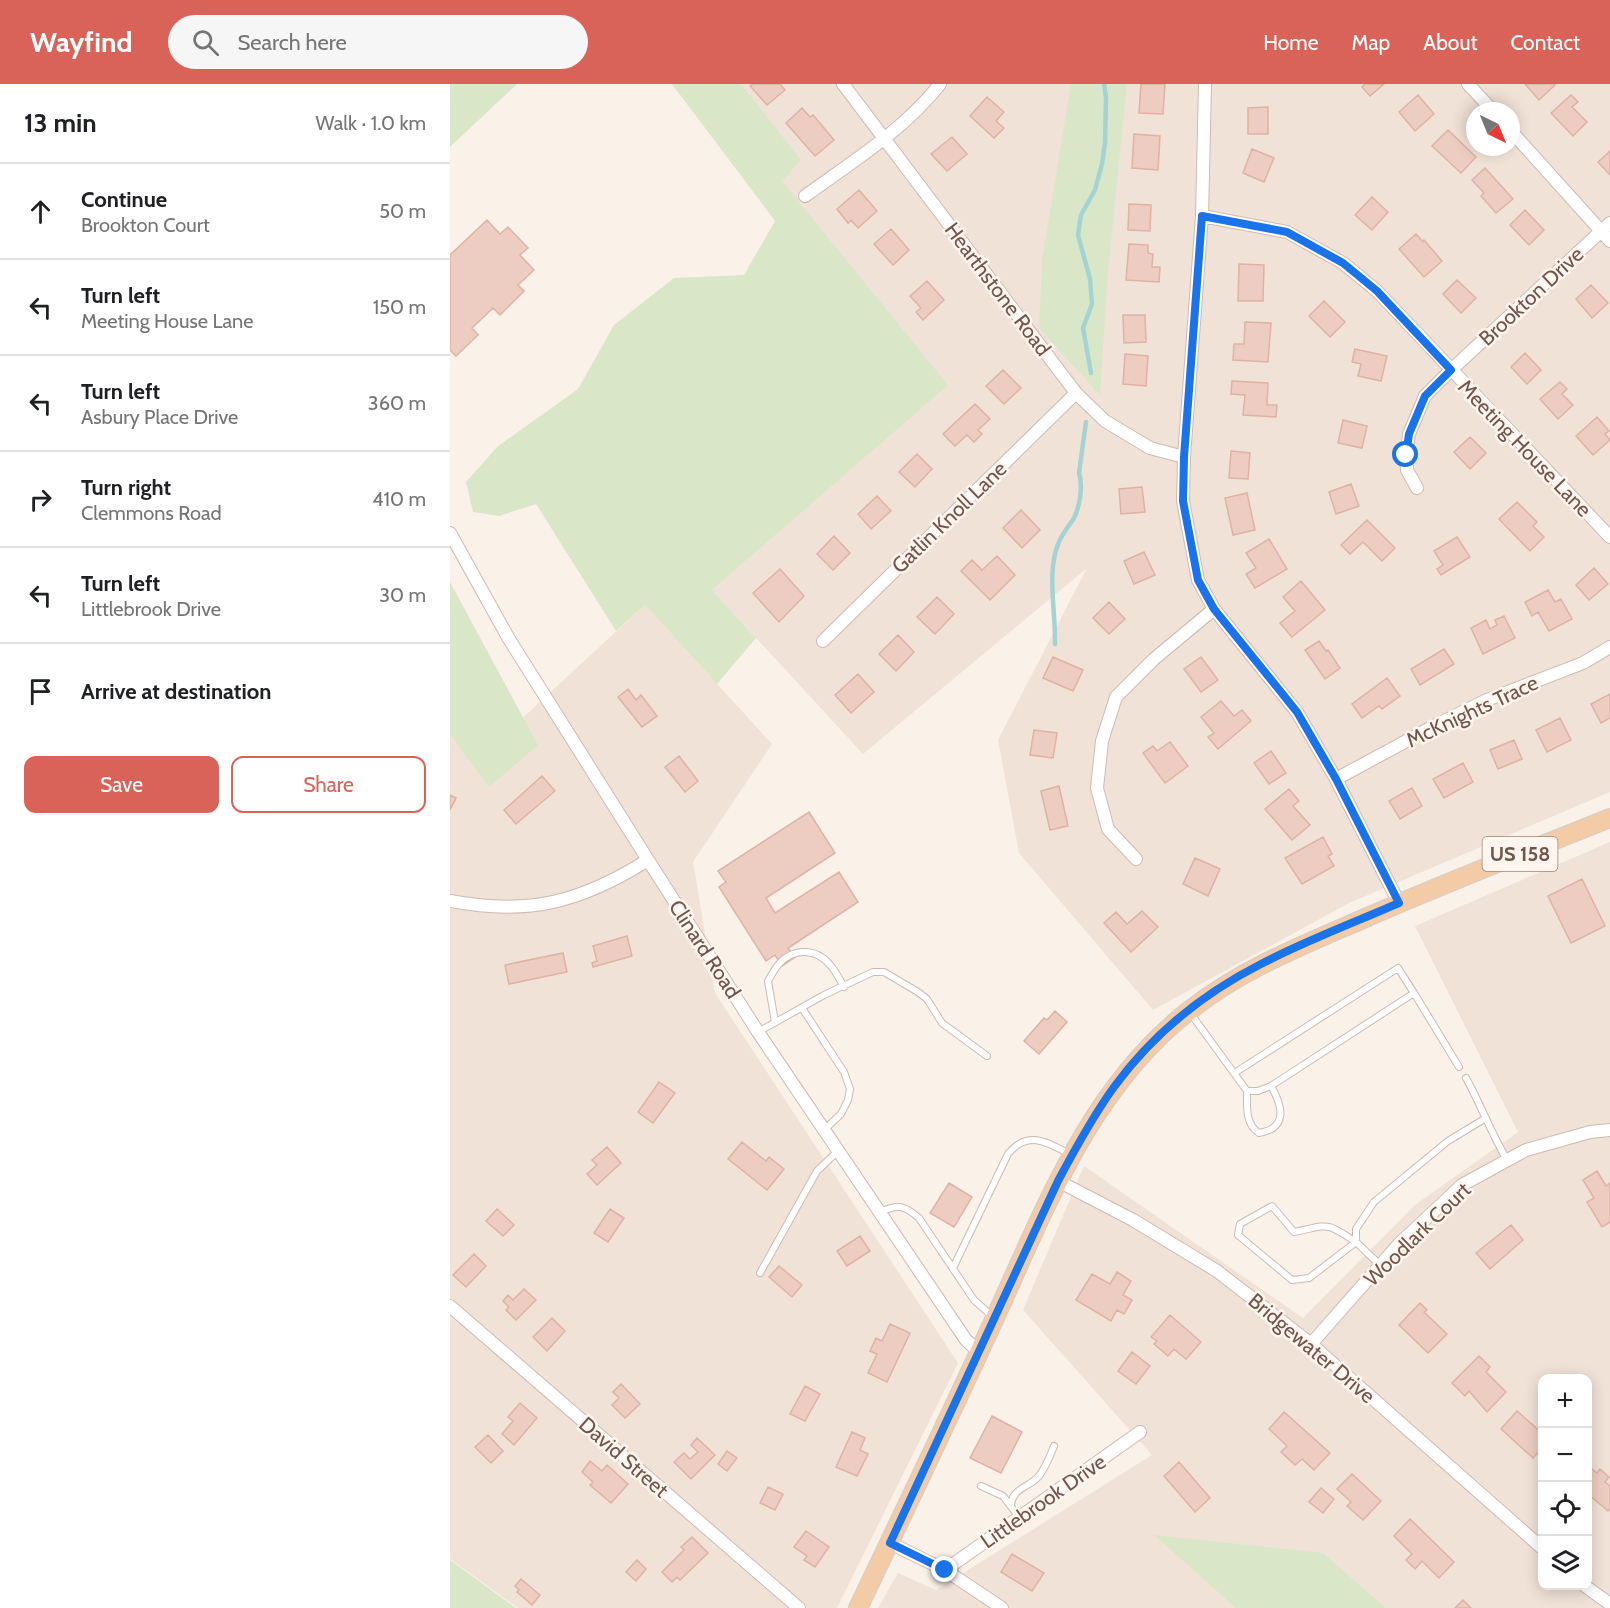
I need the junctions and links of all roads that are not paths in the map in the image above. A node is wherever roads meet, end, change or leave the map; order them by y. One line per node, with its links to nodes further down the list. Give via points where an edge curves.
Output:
1 (843, 84): 6 (street, Hearthstone Road)
2 (940, 84): 6 (street, via 926,102)
3 (1205, 84): 9 (street)
4 (1468, 84): 5 (street)
5 (1485, 102)
6 (884, 138): 8 (street); 12 (street, Hearthstone Road)
7 (1520, 140): 10 (street)
8 (805, 196)
9 (1202, 216): 11 (street, Meeting House Lane, via 1287,232 1343,263 1377,291); 13 (street)
10 (1607, 232): 11 (street, Brookton Drive)
11 (1451, 370): 14 (street, Brookton Drive, via 1425,396 1409,434 1407,470); 16 (street, Meeting House Lane)
12 (1076, 393): 13 (street, Hearthstone Road, via 1105,421 1150,448); 18 (street, Gatlin Knoll Lane)
13 (1184, 457): 17 (street, via 1183,501 1198,580)
14 (1417, 488)
15 (450, 533): 23 (street, Clinard Road, via 509,639)
16 (1610, 537)
17 (1214, 609): 20 (street, via 1297,712); 22 (street, via 1116,697 1102,741 1097,788 1107,829)
18 (823, 641)
19 (1610, 647): 20 (street, McKnights Trace, via 1583,663 1466,710)
20 (1336, 779): 25 (street)
21 (1610, 818): 25 (main road, US 158)
22 (1136, 859)
23 (648, 860): 24 (street, via 589,893 552,903 495,908); 31 (street, Clinard Road)
24 (450, 901)
25 (1399, 903): 29 (main road, US 158, via 1261,964)
26 (844, 987): 28 (lane); 30 (lane, via 831,965 819,956 808,951 793,954 780,963 768,981); 32 (lane, via 873,972 884,972 927,999 942,1023)
27 (1414, 993): 33 (lane); 34 (lane, via 1398,968); 36 (lane)
28 (802, 1008): 30 (lane); 39 (lane, via 844,1072 850,1089 841,1114)
29 (1188, 1011): 34 (lane); 42 (main road, US 158, via 1158,1037 1119,1081)
30 (775, 1022): 31 (lane)
31 (758, 1032): 39 (street, Clinard Road)
32 (987, 1056)
33 (1459, 1067)
34 (1236, 1072): 37 (lane)
35 (1466, 1078): 38 (lane)
36 (1271, 1086): 37 (lane); 37 (lane, via 1282,1113 1278,1124 1267,1132 1259,1133 1251,1125)
37 (1247, 1090)
38 (1486, 1118): 43 (lane); 46 (lane, via 1448,1141 1374,1202 1356,1229)
39 (824, 1130): 41 (street, Clinard Road)
40 (1610, 1130): 43 (street, Woodlark Court, via 1527,1150)
41 (838, 1151): 45 (street, Clinard Road); 49 (lane, via 817,1171)
42 (1072, 1155): 44 (main road, US 158); 48 (lane, via 1034,1139 1014,1146)
43 (1507, 1160): 47 (street, Woodlark Court, via 1462,1185)
44 (1058, 1181): 51 (main road, US 158); 52 (street, Bridgewater Drive, via 1133,1220 1217,1271)
45 (880, 1212): 48 (lane, via 893,1206 907,1208 919,1218); 53 (street, Clinard Road, via 966,1340)
46 (1356, 1242): 46 (lane, via 1325,1224 1294,1232 1272,1206 1240,1224 1238,1235 1292,1280 1309,1278); 47 (lane)
47 (1381, 1265): 52 (street, Woodlark Court)
48 (953, 1268): 51 (lane, via 974,1300)
49 (760, 1274)
50 (450, 1306): 64 (street, David Street)
51 (995, 1318): 53 (main road, US 158)
52 (1311, 1344): 60 (street, Bridgewater Drive)
53 (979, 1352): 59 (main road, US 158)
54 (1140, 1432): 58 (street, Littlebrook Drive)
55 (1054, 1446): 57 (lane, via 1040,1474 1017,1490)
56 (981, 1486): 57 (lane, via 1003,1496)
57 (1011, 1505): 58 (lane)
58 (1019, 1517): 61 (street, Littlebrook Drive)
59 (890, 1543): 61 (street); 65 (main road, US 158)
60 (1538, 1544)
61 (945, 1570): 66 (street)
62 (1591, 1590): 63 (street)
63 (1610, 1604)
64 (799, 1608)
65 (858, 1608)
66 (1002, 1608)

